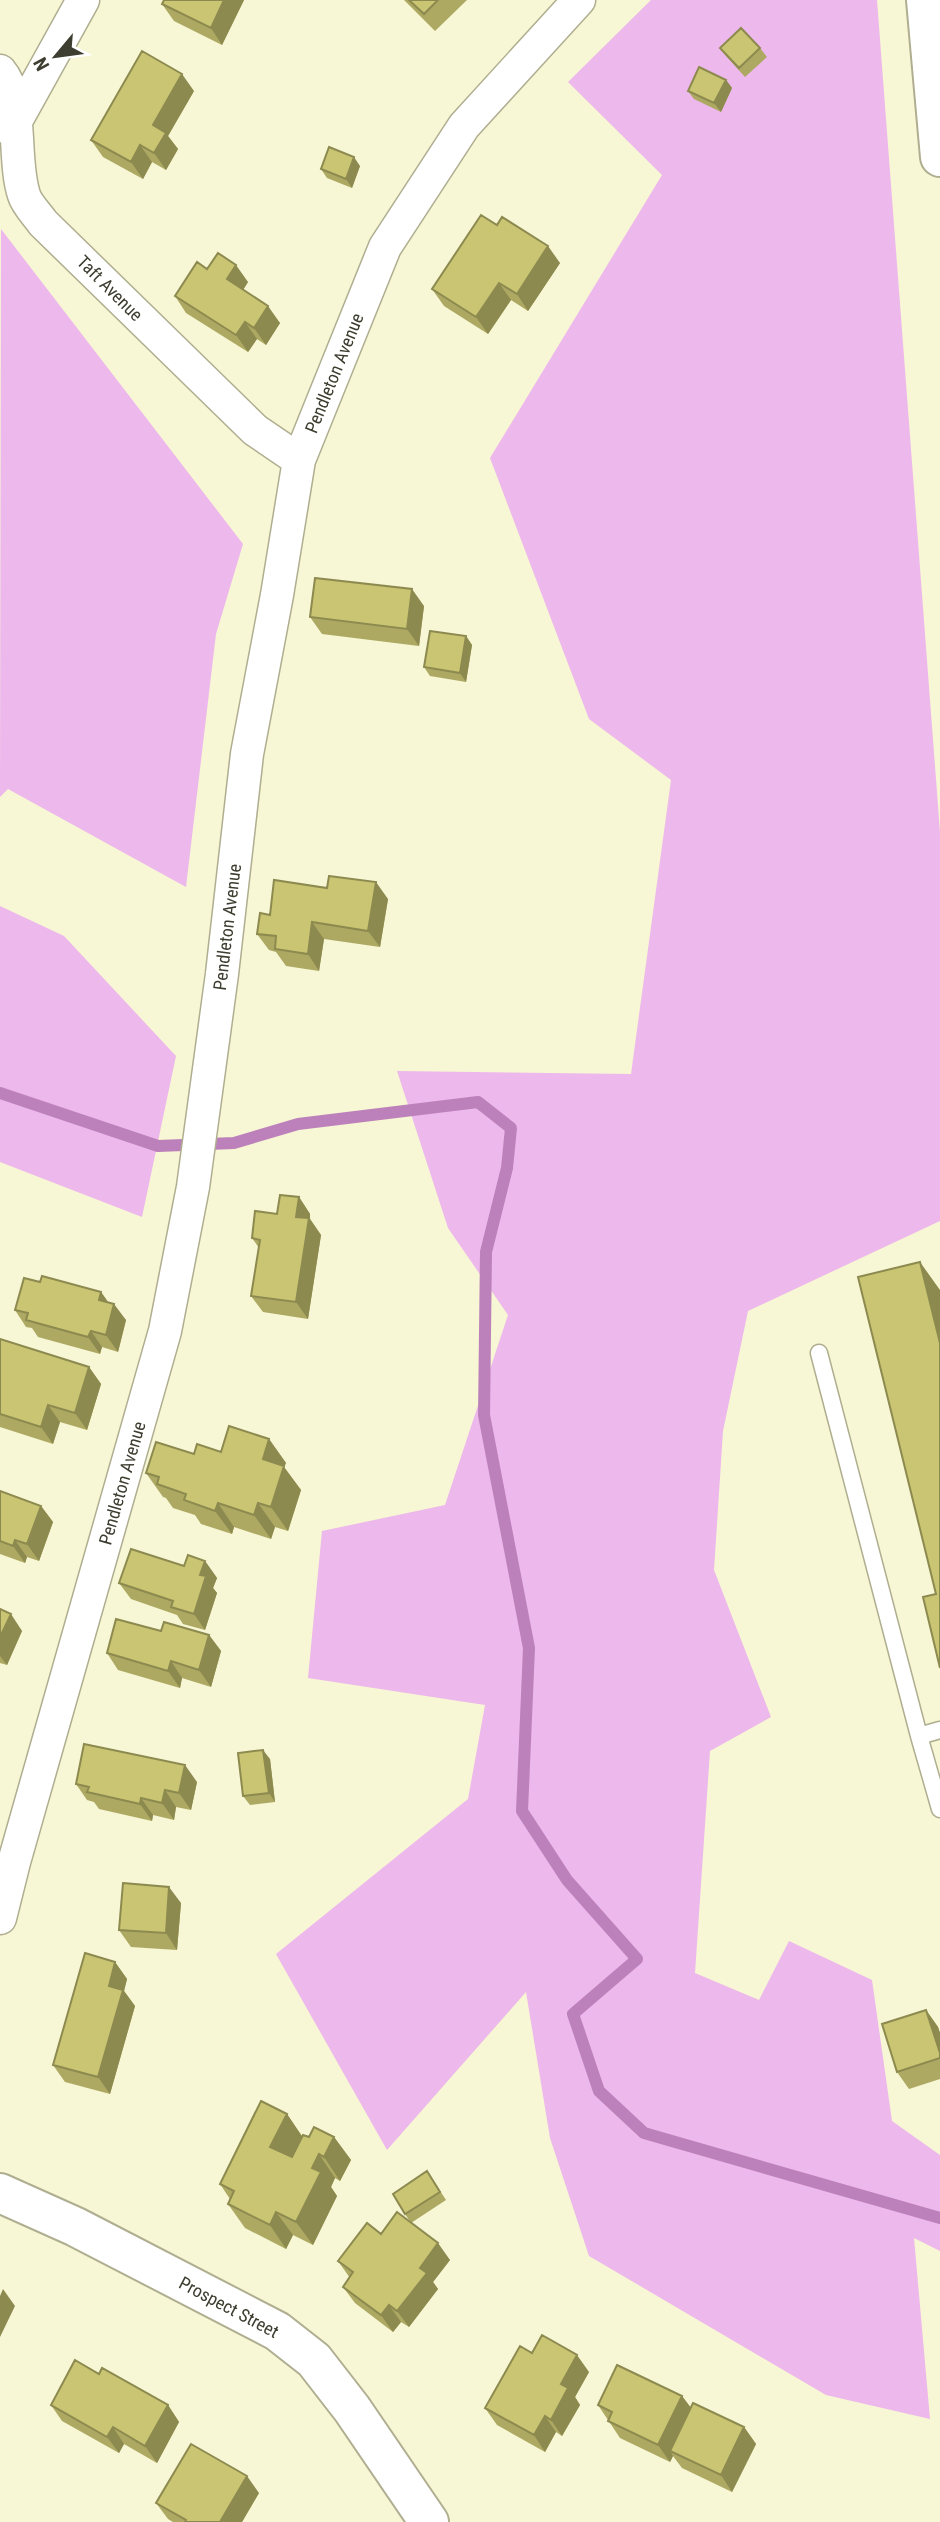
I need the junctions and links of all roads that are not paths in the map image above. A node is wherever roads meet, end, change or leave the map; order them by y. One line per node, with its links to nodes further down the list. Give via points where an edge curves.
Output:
1 (83, 0): 5 (street)
2 (579, 0): 8 (street, Pendleton Avenue, via 464,126 385,247)
3 (926, 0): 7 (street)
4 (0, 71): 5 (street, Taft Avenue, via 6,78)
5 (16, 121): 6 (street); 8 (street, Taft Avenue, via 17,166 25,198 43,223 255,430)
6 (0, 149)
7 (940, 158)
8 (299, 460): 13 (street, Pendleton Avenue, via 247,754 193,1187 165,1331)
9 (820, 1353): 11 (lane)
10 (940, 1730): 11 (lane)
11 (919, 1736): 12 (lane)
12 (940, 1809)
13 (0, 1918)
14 (0, 2193): 15 (street, Prospect Street, via 277,2331 314,2360)
15 (429, 2522)

